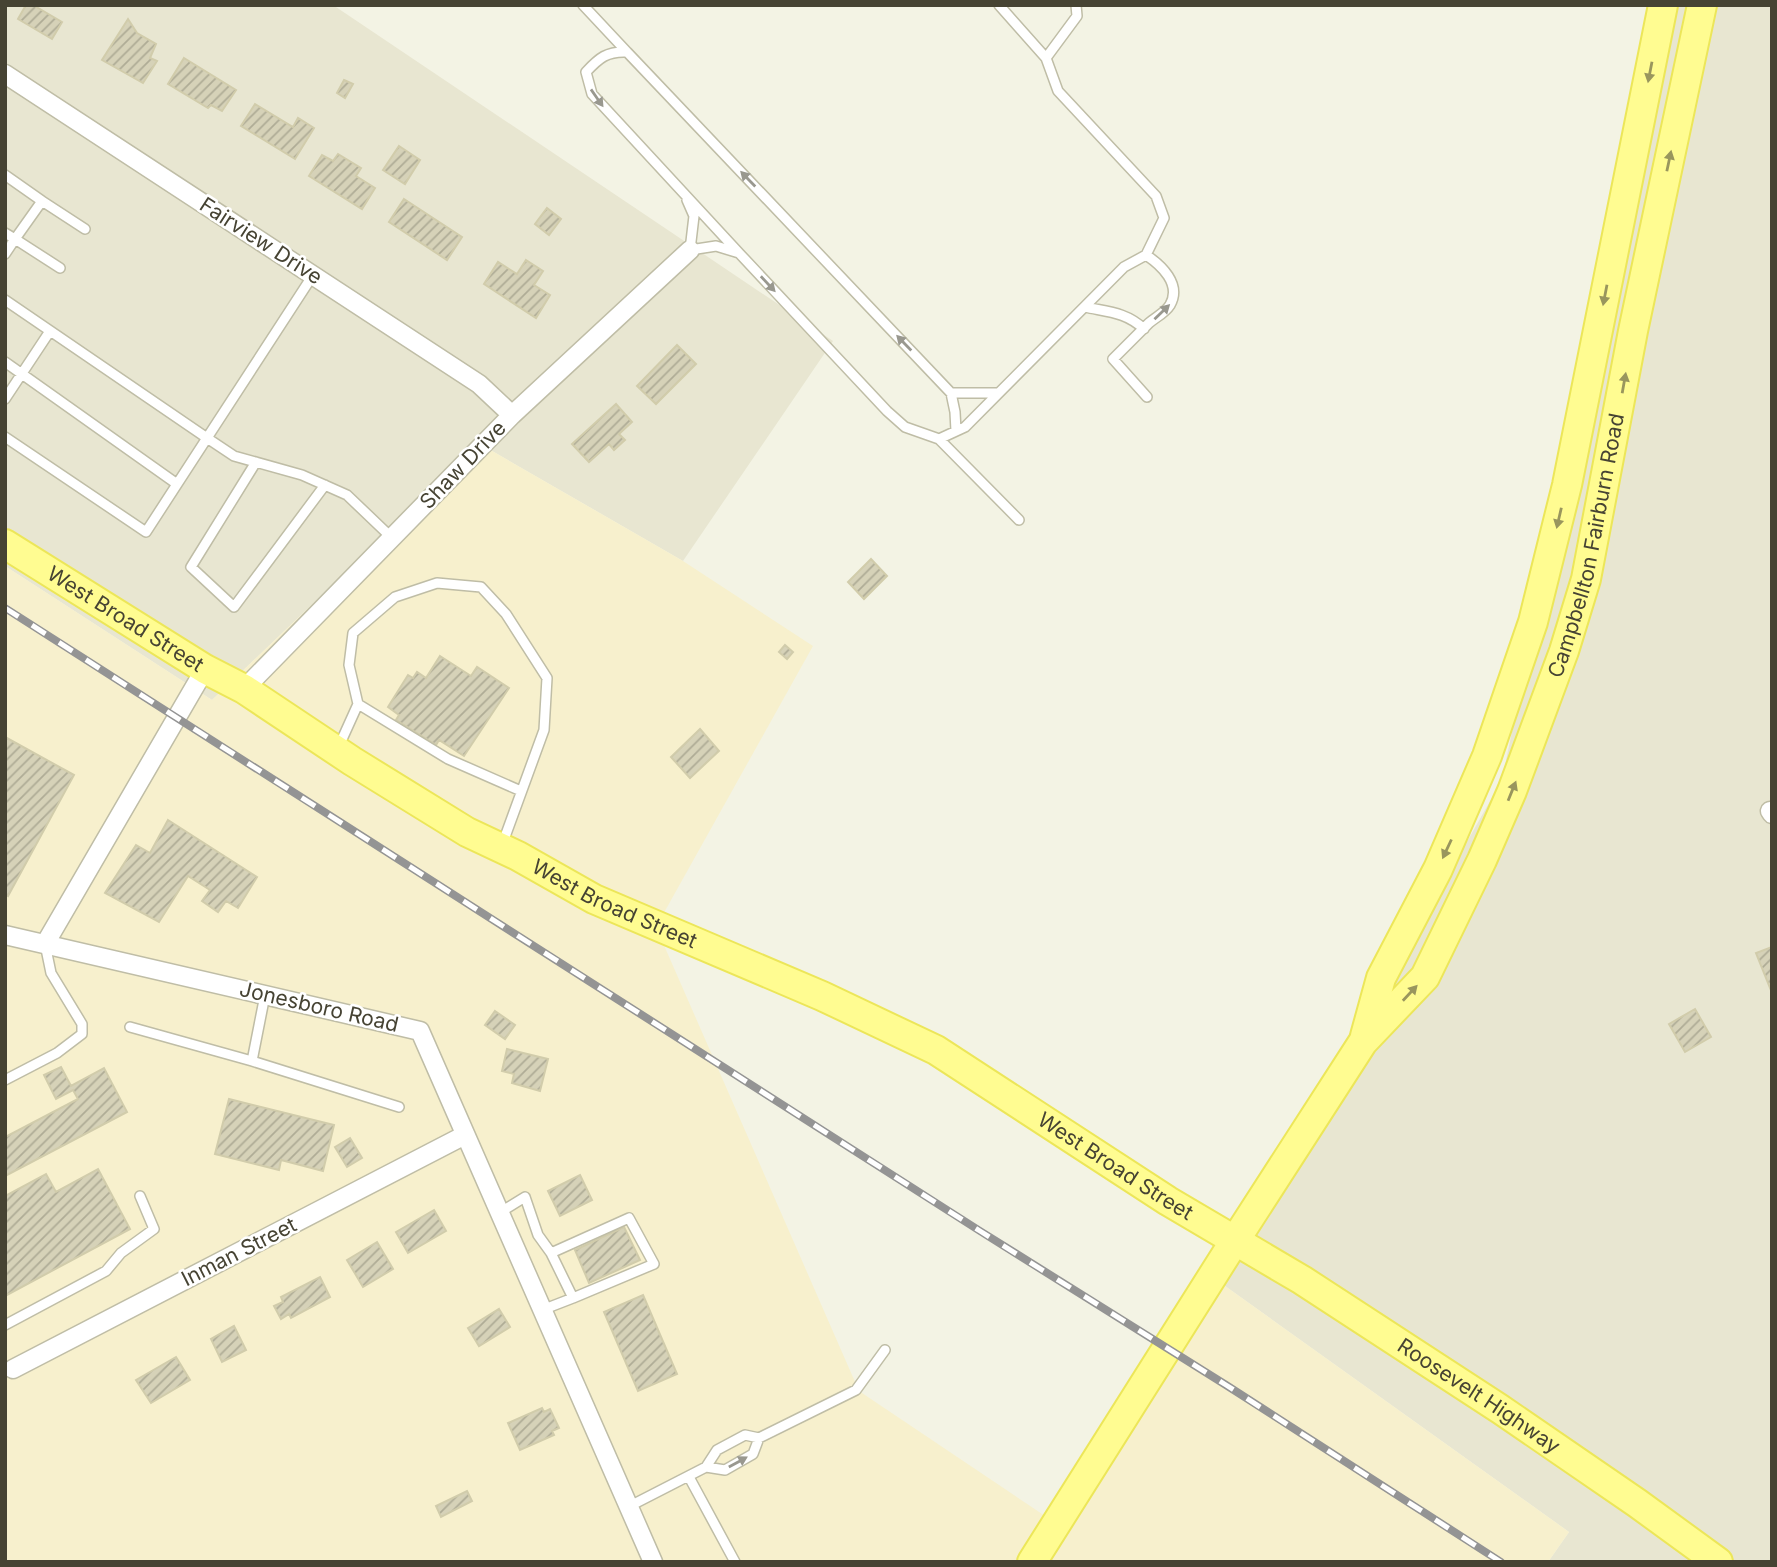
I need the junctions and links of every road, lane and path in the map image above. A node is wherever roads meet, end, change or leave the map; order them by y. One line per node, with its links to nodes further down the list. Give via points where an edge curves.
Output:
1 (583, 5): 6 (lane)
2 (999, 5): 7 (lane)
3 (1076, 5): 7 (lane, via 1077,16)
4 (1663, 5): 52 (main road, Campbellton Fairburn Road, one-way to 52, via 1567,485 1533,622 1483,767 1438,869 1381,978)
5 (1702, 5): 52 (main road, Campbellton Fairburn Road, one-way to 5, via 1425,977 1443,942 1512,791 1564,650 1587,579 1633,331)
6 (627, 52): 10 (lane, one-way to 10, via 600,57 586,72 592,94); 27 (lane, one-way to 6)
7 (1046, 58): 18 (lane, via 1058,91 1156,196 1164,218)
8 (5, 74): 20 (street, Fairview Drive)
9 (5, 175): 11 (lane)
10 (685, 195): 15 (lane, via 694,216); 16 (lane)
11 (42, 201): 12 (lane); 14 (lane)
12 (85, 229)
13 (5, 233): 14 (lane)
14 (15, 239): 17 (lane); 19 (lane)
15 (690, 250): 16 (lane, via 716,246); 31 (street, Shaw Drive)
16 (739, 253): 35 (lane, one-way to 35, via 887,411 905,427)
17 (5, 254)
18 (1146, 255): 22 (lane, via 1124,267); 23 (lane, one-way to 18, via 1172,302 1172,284 1162,265)
19 (60, 268)
20 (313, 275): 31 (street, Fairview Drive, via 479,384); 34 (lane)
21 (5, 300): 24 (lane)
22 (1085, 307): 23 (lane, via 1133,318); 28 (lane)
23 (1144, 329): 29 (lane, via 1113,359)
24 (50, 331): 26 (lane); 34 (lane)
25 (5, 362): 26 (lane)
26 (22, 373): 30 (lane); 37 (lane)
27 (951, 393): 28 (lane); 32 (lane)
28 (997, 393): 32 (lane)
29 (1147, 397)
30 (5, 399)
31 (512, 415): 40 (street, Shaw Drive)
32 (956, 431): 35 (lane)
33 (5, 437): 37 (lane, via 146,532)
34 (207, 438): 36 (lane, via 234,456); 37 (lane)
35 (939, 439): 39 (lane)
36 (256, 462): 38 (lane); 38 (lane, via 191,567 234,607)
37 (177, 484)
38 (325, 485): 40 (lane, via 346,495)
39 (1019, 520)
40 (392, 538): 43 (street, Shaw Drive)
41 (5, 544): 42 (main road, West Broad Street)
42 (205, 669): 43 (main road, West Broad Street); 49 (street)
43 (244, 689): 45 (main road, West Broad Street)
44 (358, 704): 45 (lane); 46 (lane, via 448,759); 46 (lane, via 349,665 354,633 395,597 437,583 481,587 512,623 547,678 544,730)
45 (337, 751): 47 (main road, West Broad Street, via 467,832)
46 (522, 791): 47 (lane)
47 (501, 848): 59 (main road, West Broad Street, via 594,899 936,1050)
48 (5, 935): 49 (street, Jonesboro Road)
49 (45, 944): 50 (street, Jonesboro Road); 54 (lane, via 51,973 82,1024 82,1034)
50 (265, 995): 53 (lane); 56 (street, Jonesboro Road, via 420,1031)
51 (130, 1027): 53 (lane)
52 (1363, 1042): 59 (main road, Campbellton Fairburn Road)
53 (253, 1061): 55 (lane)
54 (5, 1080)
55 (399, 1107)
56 (465, 1135): 58 (street, Jonesboro Road); 65 (street, Inman Street)
57 (139, 1196): 63 (lane, via 154,1229 121,1253 106,1271)
58 (499, 1213): 60 (lane, via 525,1197 538,1235); 62 (street, Jonesboro Road)
59 (1234, 1242): 72 (main road, Campbellton Fairburn Road); 73 (main road, Roosevelt Highway, via 1302,1280 1500,1409)
60 (551, 1253): 61 (lane); 61 (lane, via 628,1218 654,1264)
61 (573, 1298): 62 (lane)
62 (542, 1310): 69 (street, Jonesboro Road)
63 (5, 1325)
64 (885, 1350): 66 (lane, via 856,1390)
65 (13, 1369)
66 (759, 1438): 67 (lane, via 745,1435 717,1450); 67 (lane, one-way to 66, via 725,1470 753,1454)
67 (706, 1467): 68 (lane)
68 (689, 1477): 69 (lane); 71 (lane)
69 (628, 1507): 70 (street, Jonesboro Road)
70 (653, 1562)
71 (735, 1562)
72 (1032, 1562)
73 (1718, 1562)

